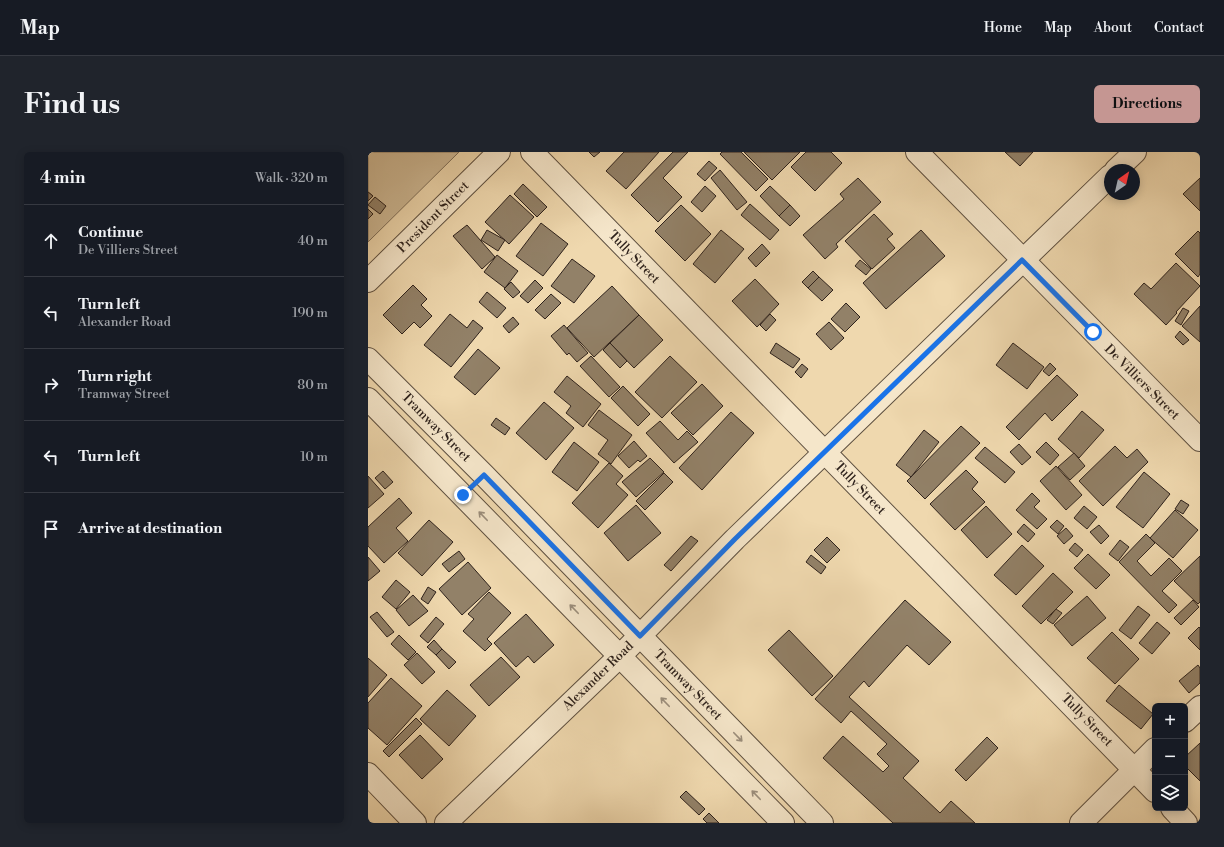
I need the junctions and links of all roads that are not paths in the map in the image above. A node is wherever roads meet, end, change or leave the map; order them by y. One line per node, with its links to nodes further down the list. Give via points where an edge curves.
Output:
1 (499, 152): 8 (street, President Street)
2 (532, 152): 12 (street, Tully Street)
3 (918, 152): 7 (street, De Villiers Street)
4 (1135, 152): 5 (street)
5 (1122, 164)
6 (1104, 182): 7 (street, Alexander Road)
7 (1022, 260): 11 (street, De Villiers Street); 12 (street, Alexander Road)
8 (368, 281)
9 (368, 359): 13 (street, Tramway Street)
10 (368, 399): 14 (street)
11 (1200, 440)
12 (825, 452): 15 (street, Alexander Road); 20 (street, Tully Street)
13 (484, 475): 14 (street); 15 (street, Tramway Street)
14 (463, 495): 16 (street, one-way to 14)
15 (640, 636): 16 (street, Alexander Road); 27 (street, Tramway Street, one-way to 27)
16 (620, 656): 25 (street, Alexander Road); 26 (street, one-way to 16)
17 (1200, 708): 18 (street)
18 (1188, 718)
19 (1152, 752): 20 (street)
20 (1134, 769): 22 (street, Tully Street); 28 (street)
21 (368, 774): 24 (street)
22 (1152, 788)
23 (1175, 811): 29 (street)
24 (415, 823)
25 (446, 823)
26 (783, 823)
27 (822, 823)
28 (1081, 823)
29 (1186, 823)

